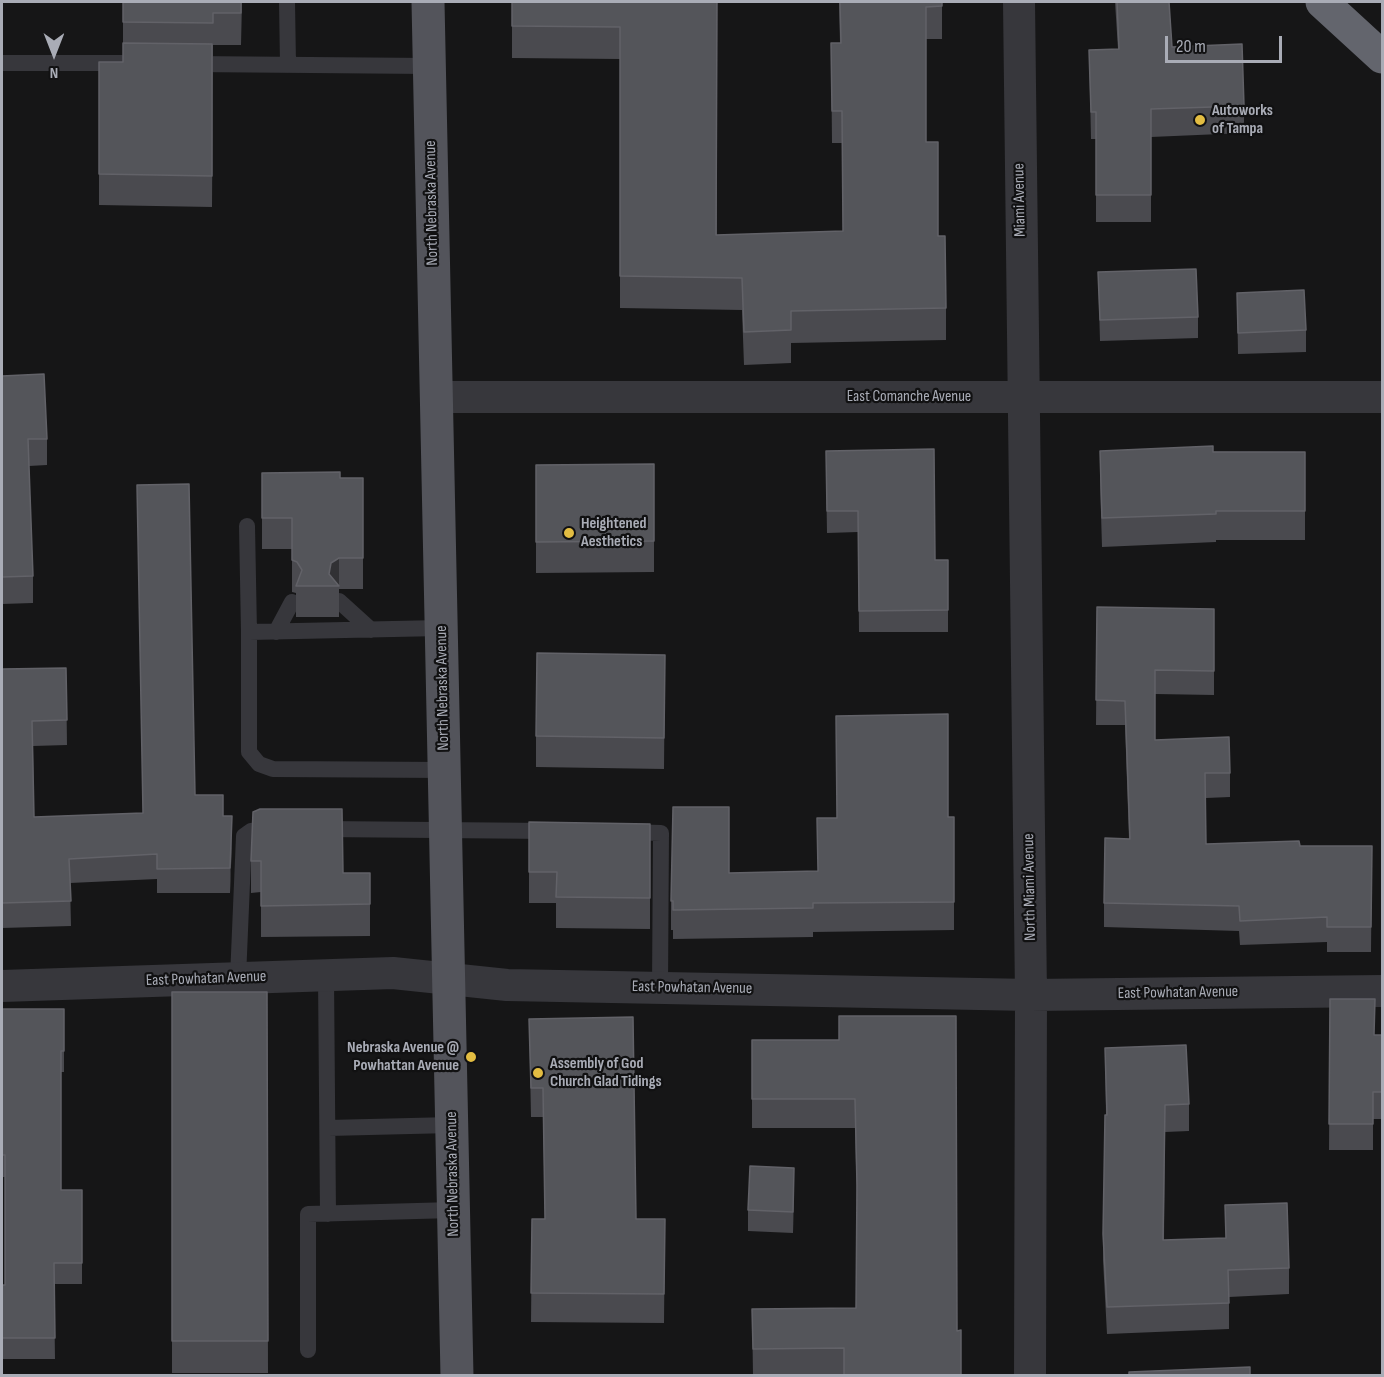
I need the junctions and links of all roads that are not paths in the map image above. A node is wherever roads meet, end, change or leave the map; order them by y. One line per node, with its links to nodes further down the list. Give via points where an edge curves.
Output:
1 (287, 2): 9 (lane)
2 (428, 2): 10 (main road, North Nebraska Avenue)
3 (1019, 2): 13 (street, Miami Avenue)
4 (1322, 2): 5 (highway)
5 (1383, 57)
6 (2, 63): 7 (lane)
7 (133, 63)
8 (169, 63): 9 (lane)
9 (288, 64): 10 (lane)
10 (429, 66): 11 (main road, North Nebraska Avenue)
11 (436, 397): 13 (street, East Comanche Avenue); 17 (main road, North Nebraska Avenue)
12 (1383, 397): 13 (street, East Comanche Avenue)
13 (1022, 398): 31 (street, North Miami Avenue)
14 (247, 526): 19 (lane)
15 (339, 601): 18 (lane)
16 (292, 602): 20 (lane)
17 (441, 628): 18 (lane); 21 (main road, North Nebraska Avenue)
18 (371, 630): 20 (lane)
19 (249, 632): 20 (lane); 21 (lane, via 249,752 260,764 273,769)
20 (276, 632)
21 (445, 770): 22 (main road, North Nebraska Avenue)
22 (446, 830): 23 (lane); 26 (lane, via 262,828 244,836); 27 (main road, North Nebraska Avenue)
23 (568, 832)
24 (615, 832): 29 (lane, via 661,833)
25 (326, 976): 26 (street, East Powhatan Avenue); 27 (street, East Powhatan Avenue, via 393,973); 33 (lane)
26 (238, 978): 28 (street, East Powhatan Avenue)
27 (450, 979): 29 (street, East Powhatan Avenue, via 507,985); 32 (main road, North Nebraska Avenue)
28 (2, 986)
29 (660, 987): 31 (street, East Powhatan Avenue)
30 (1383, 991): 31 (street, East Powhatan Avenue)
31 (1031, 995): 38 (street, North Miami Avenue)
32 (452, 1125): 33 (lane); 34 (main road, North Nebraska Avenue)
33 (328, 1128): 35 (lane)
34 (453, 1210): 35 (lane); 37 (main road, North Nebraska Avenue)
35 (328, 1214): 36 (lane, via 308,1214)
36 (308, 1350)
37 (457, 1376)
38 (1030, 1376)

